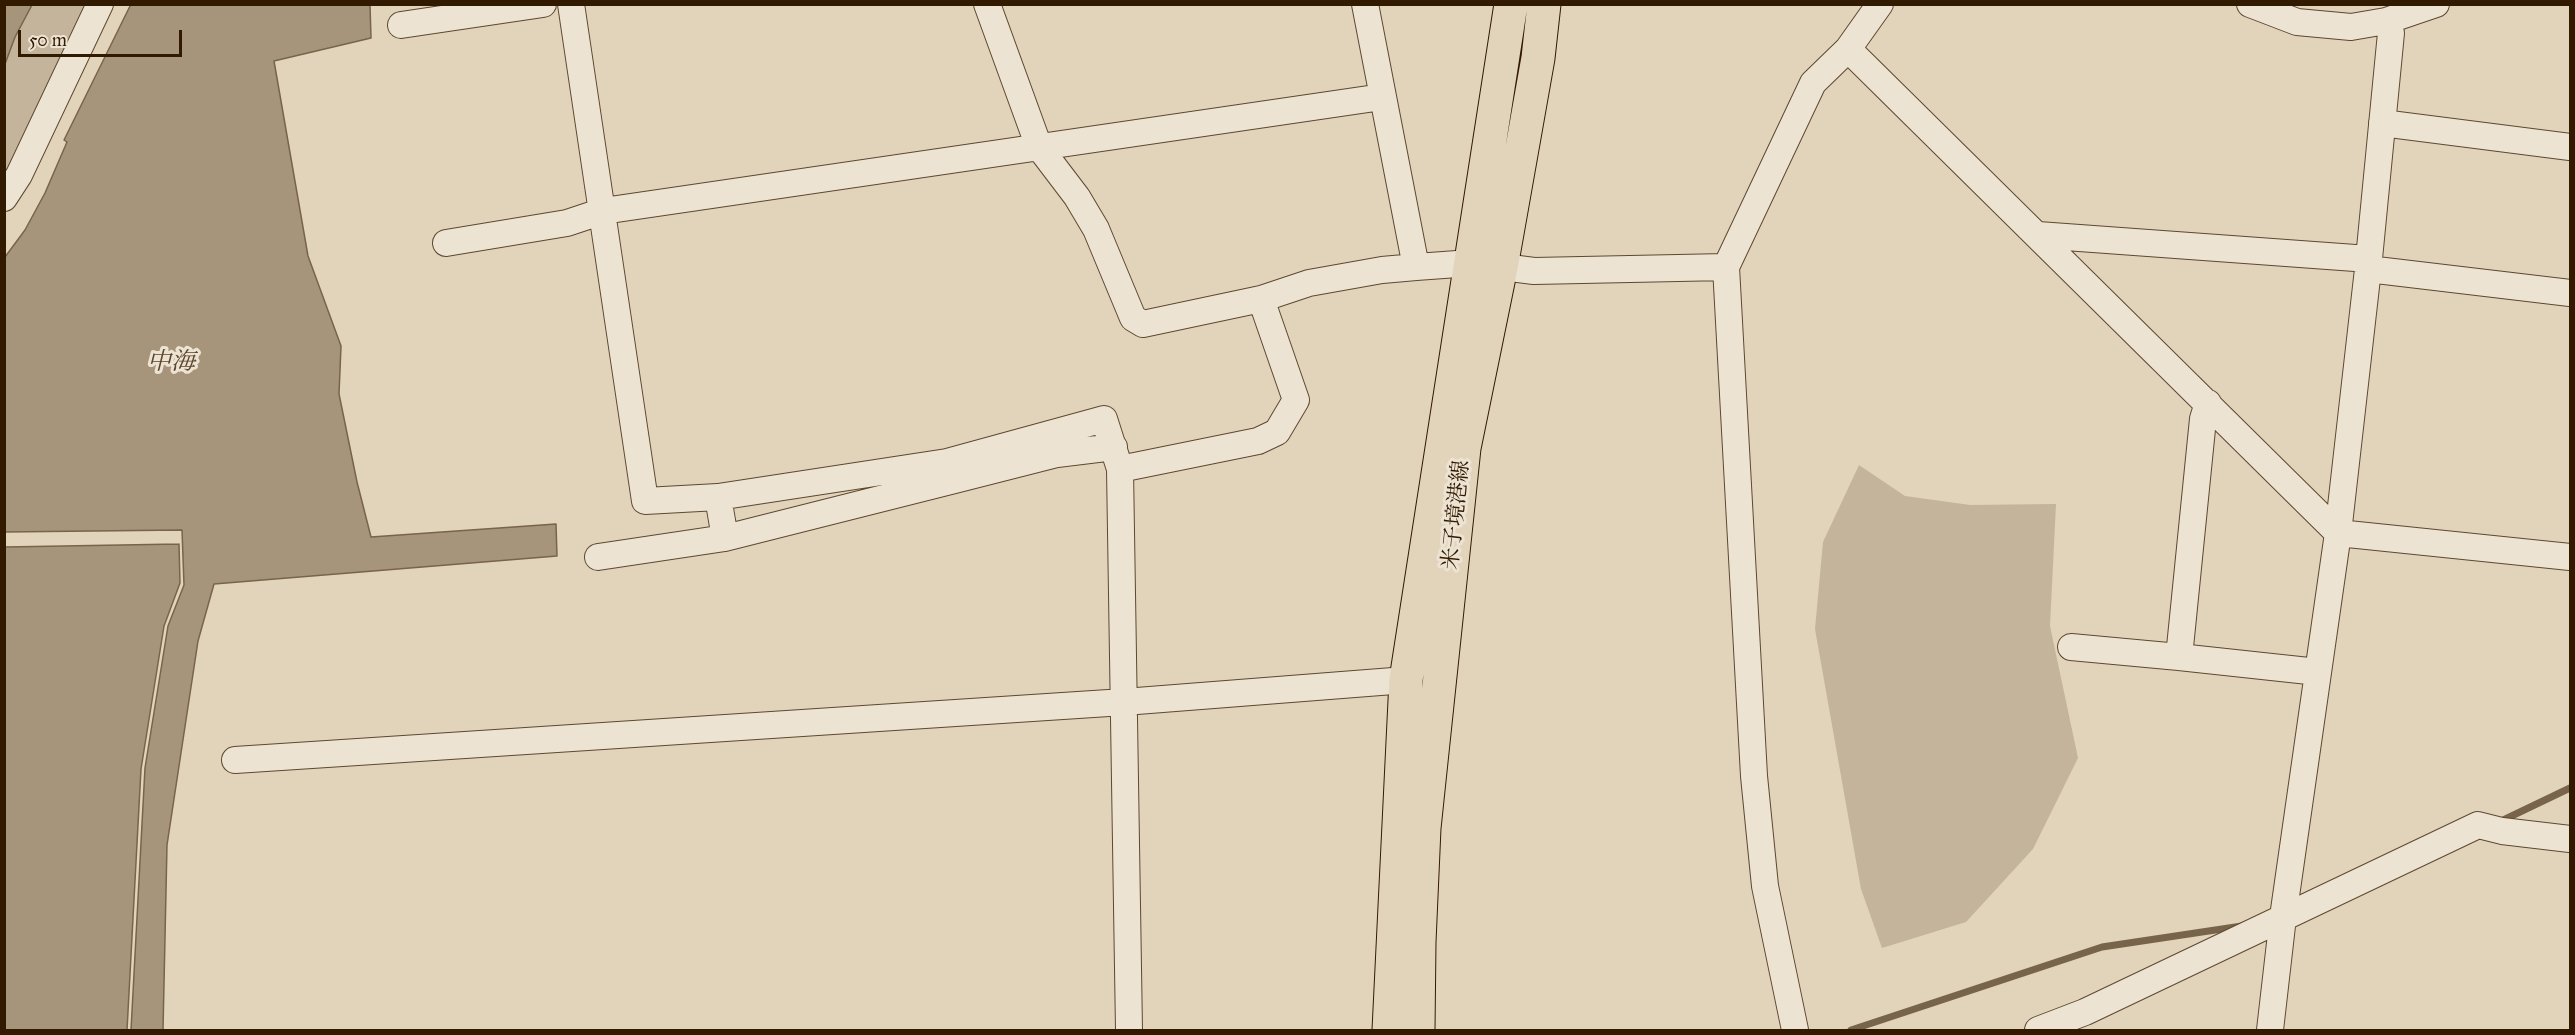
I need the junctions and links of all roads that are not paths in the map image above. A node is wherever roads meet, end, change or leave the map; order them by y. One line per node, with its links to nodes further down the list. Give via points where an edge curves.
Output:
1 (100, 4): 18 (street)
2 (543, 4): 12 (street)
3 (572, 4): 19 (street)
4 (987, 4): 16 (street)
5 (1365, 4): 14 (street)
6 (1511, 4): 23 (main road, 米子境港線)
7 (1544, 4): 23 (main road, 米子境港線, via 1538,58)
8 (1880, 4): 13 (street)
9 (2250, 4): 11 (street, via 2297,22 2351,27)
10 (2436, 4): 11 (street)
11 (2386, 21): 15 (street, via 2391,33)
12 (401, 25)
13 (1848, 49): 20 (street); 25 (street, via 1813,83)
14 (1382, 98): 16 (street); 24 (street)
15 (2382, 123): 17 (street); 22 (street)
16 (1039, 147): 19 (street); 27 (street, via 1096,229 1133,318 1143,324)
17 (2571, 147)
18 (4, 198)
19 (603, 211): 21 (street, via 567,223); 31 (street, via 645,501)
20 (2038, 235): 22 (street); 28 (street)
21 (446, 243)
22 (2368, 264): 26 (street); 32 (street)
23 (1486, 265): 24 (street); 25 (street, via 1534,271); 39 (main road, 米子境港線); 46 (main road, 米子境港線, via 1424,828)
24 (1416, 267): 27 (street, via 1309,283)
25 (1726, 267): 47 (street, via 1754,776 1765,886)
26 (2571, 292)
27 (1261, 299): 29 (street, via 1296,399 1277,432 1258,441)
28 (2208, 403): 32 (street); 37 (street, via 2203,419)
29 (1117, 458): 30 (street, via 1104,419); 40 (street)
30 (949, 471): 31 (street); 33 (street)
31 (718, 497): 33 (street)
32 (2338, 533): 35 (street); 38 (street)
33 (724, 538): 34 (street)
34 (598, 557)
35 (2571, 557)
36 (2071, 647): 37 (street)
37 (2179, 657): 38 (street)
38 (2318, 672): 43 (street)
39 (1406, 680): 40 (street); 45 (main road, 米子境港線)
40 (1124, 702): 41 (street); 44 (street)
41 (235, 760)
42 (2571, 839): 43 (street, via 2478,825)
43 (2283, 917): 48 (street, via 2085,1012); 49 (street)
44 (1129, 1030)
45 (1389, 1030)
46 (1418, 1030)
47 (1795, 1030)
48 (2038, 1030)
49 (2270, 1030)

